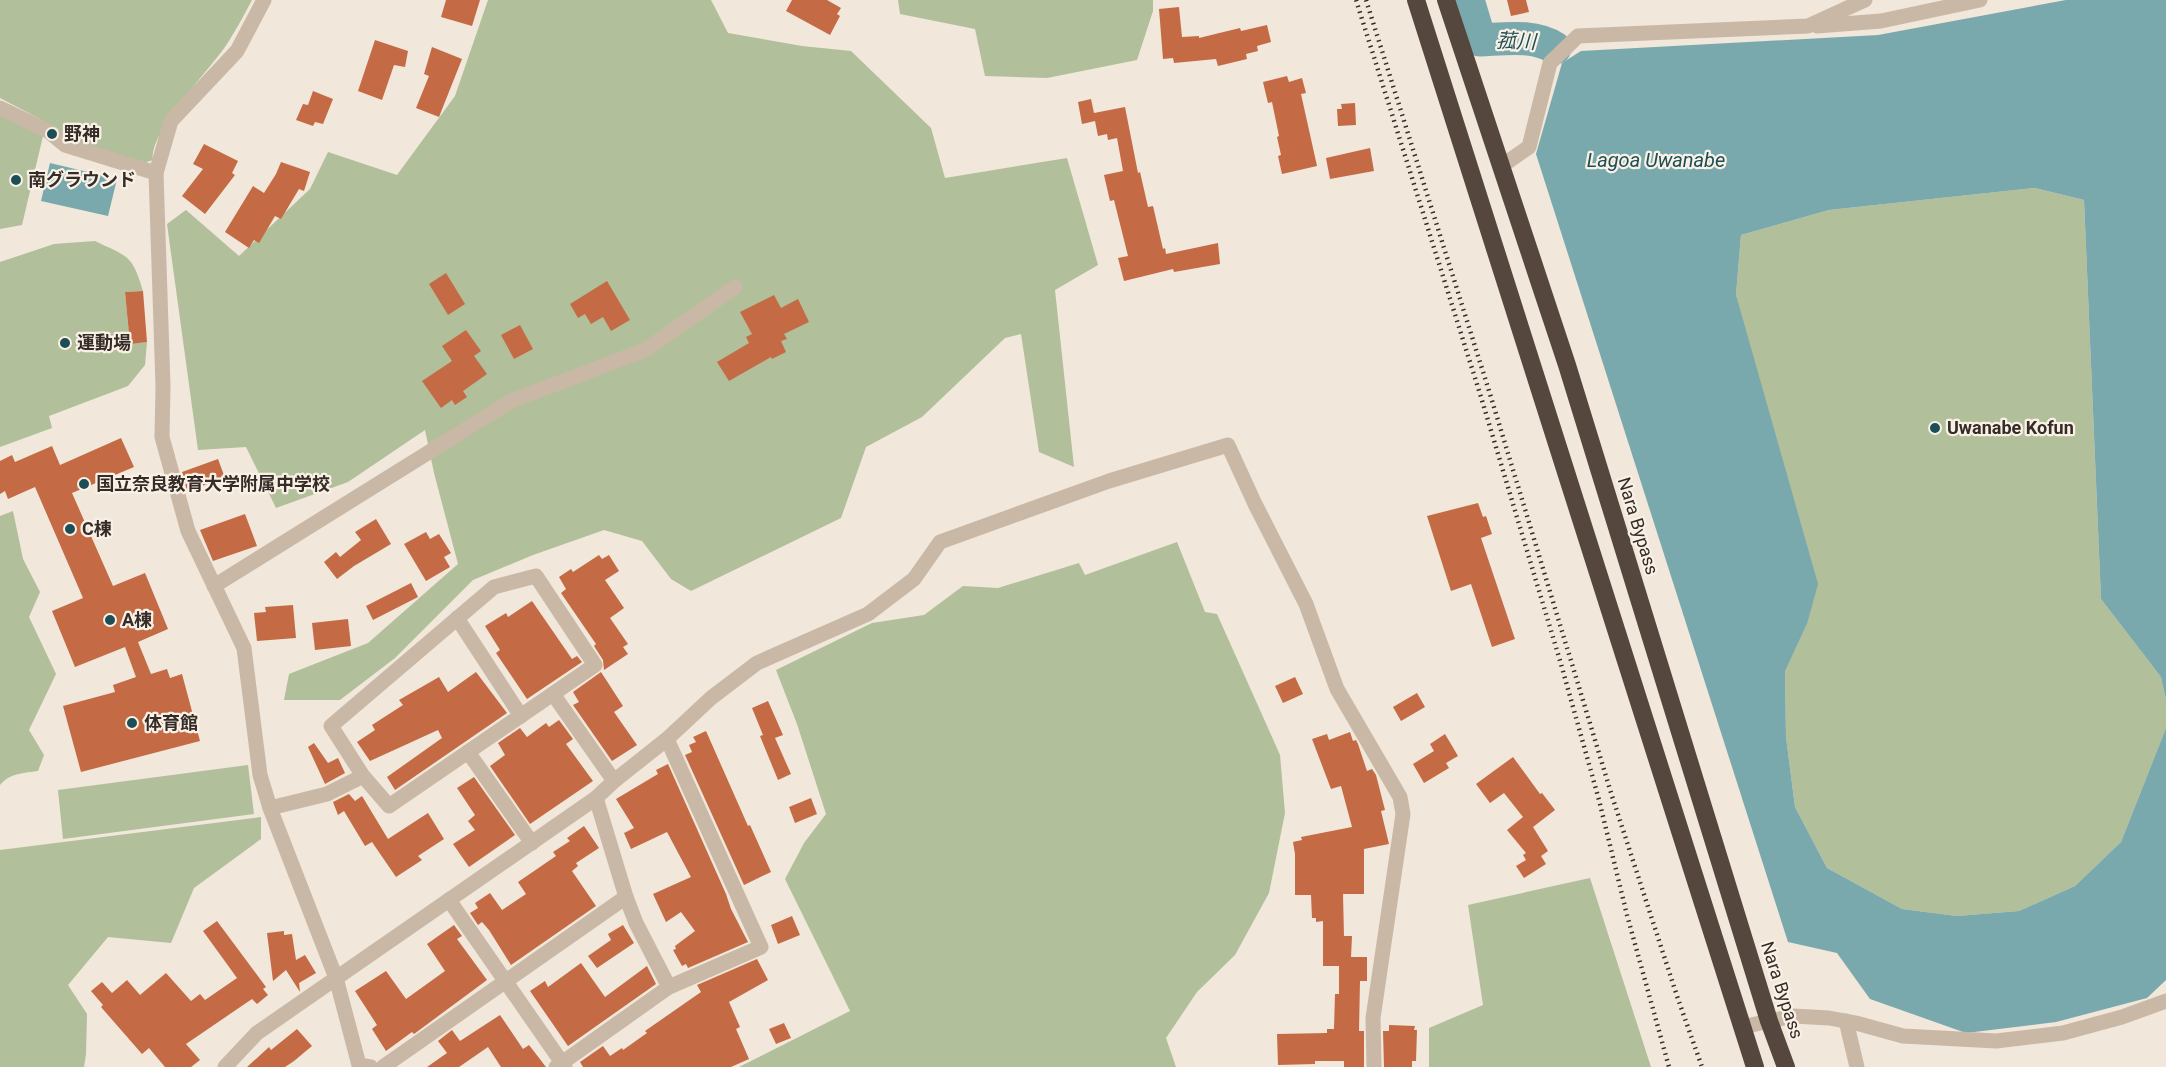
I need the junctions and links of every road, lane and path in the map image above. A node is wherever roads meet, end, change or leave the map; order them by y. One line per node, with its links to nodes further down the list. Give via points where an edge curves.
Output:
1 (264, 0): 9 (street, via 237,51 171,121)
2 (1416, 0): 30 (highway)
3 (1446, 0): 8 (highway, Nara Bypass)
4 (1865, 0): 6 (street)
5 (1980, 0): 6 (street, via 1881,21)
6 (1808, 26): 8 (street, via 1578,36 1550,63 1529,147)
7 (0, 108): 9 (street, via 48,131 65,145)
8 (1500, 167): 28 (highway, Nara Bypass, via 1567,365)
9 (156, 173): 11 (street, via 162,437 188,531)
10 (735, 287): 11 (street, via 645,350 511,401)
11 (214, 586): 20 (street, via 244,648 260,775)
12 (457, 618): 13 (street, via 494,586 536,576 595,665); 14 (street); 17 (street, via 331,726)
13 (553, 694): 14 (street); 18 (street)
14 (521, 716): 16 (street)
15 (667, 739): 18 (street); 26 (street, via 761,947); 35 (street, via 757,663 868,614 914,579 940,542 1109,481 1228,445 1306,604 1337,689 1400,797 1403,814 1373,1018)
16 (468, 752): 17 (street, via 389,806); 21 (street)
17 (363, 776): 20 (street, via 327,794)
18 (614, 781): 19 (street)
19 (596, 798): 21 (street); 22 (street)
20 (270, 808): 24 (street)
21 (532, 843): 23 (street)
22 (626, 897): 25 (street); 26 (street)
23 (449, 900): 24 (street); 25 (street)
24 (336, 978): 31 (street); 33 (street, via 256,1033)
25 (505, 981): 32 (street); 34 (street)
26 (669, 987): 32 (street)
27 (2166, 1001): 29 (street, via 2062,1033 1996,1041 1903,1036)
28 (1769, 1021): 29 (street, via 1793,1016); 30 (street); 37 (highway, Nara Bypass)
29 (1846, 1021): 38 (street)
30 (1742, 1027): 36 (highway)
31 (362, 1066)
32 (561, 1066)
33 (225, 1067)
34 (383, 1067)
35 (1374, 1067)
36 (1755, 1067)
37 (1786, 1067)
38 (1857, 1067)

